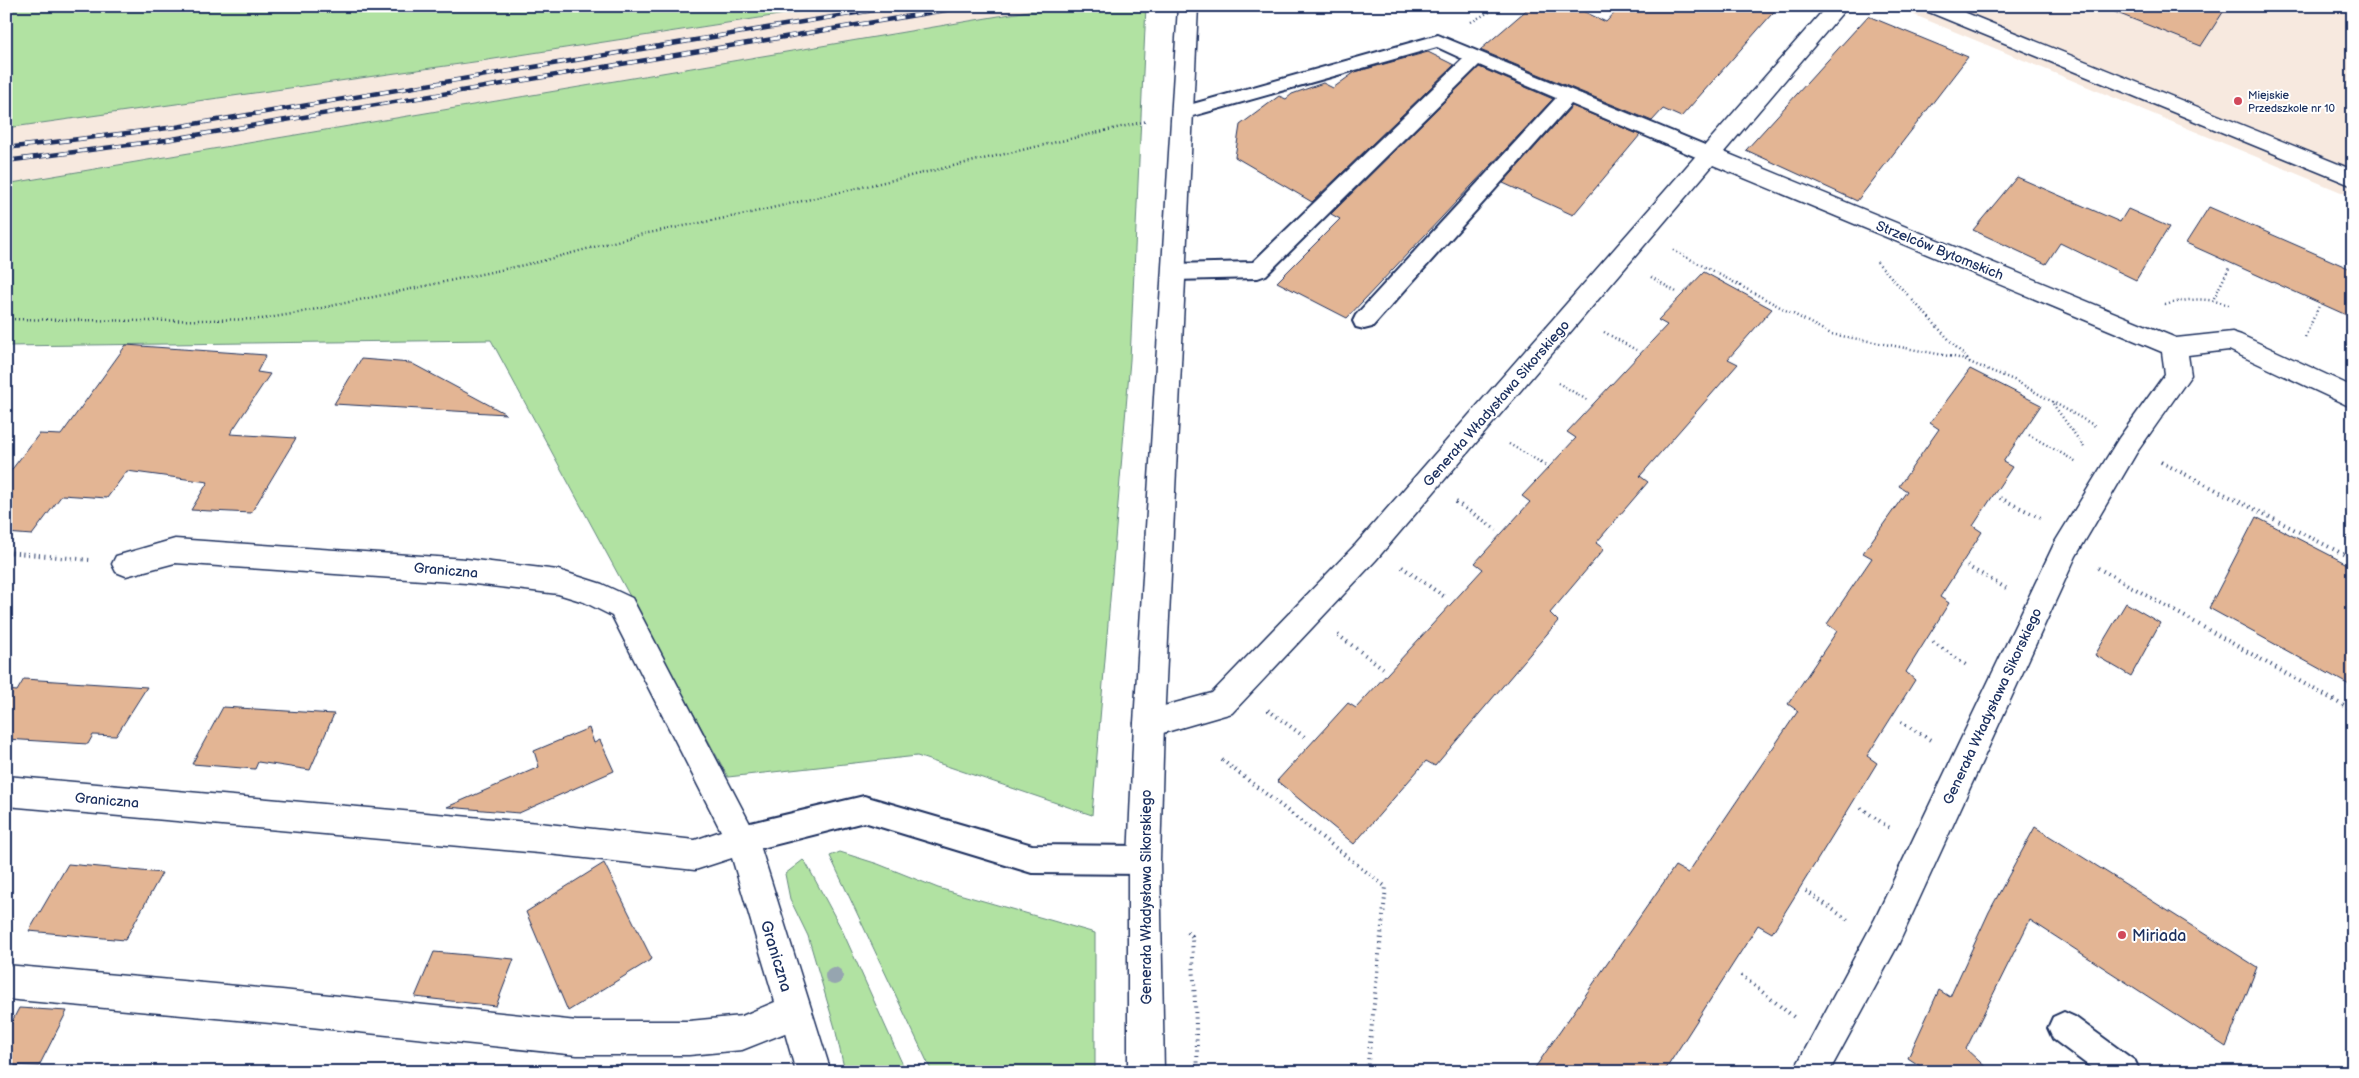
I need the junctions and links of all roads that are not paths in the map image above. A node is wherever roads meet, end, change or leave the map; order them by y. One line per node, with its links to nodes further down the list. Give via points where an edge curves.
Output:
1 (1188, 6): 6 (street, Generała Władysława Sikorskiego)
2 (1838, 6): 7 (street)
3 (1931, 6): 8 (street)
4 (1476, 57): 5 (lane); 6 (lane, via 1438,41); 9 (lane, via 1258,270)
5 (1568, 96): 7 (lane); 10 (lane)
6 (1182, 112): 9 (street, Generała Władysława Sikorskiego)
7 (1710, 155): 11 (street, Strzelców Bytomskich); 14 (street, Generała Władysława Sikorskiego, via 1366,552 1221,704)
8 (2353, 179)
9 (1174, 272): 14 (street, Generała Władysława Sikorskiego)
10 (1364, 321)
11 (2174, 347): 12 (street, Strzelców Bytomskich, via 2232,341); 23 (street, Generała Władysława Sikorskiego, via 2178,376 2128,445 2065,550 1887,930)
12 (2353, 398)
13 (126, 564): 16 (street, Graniczna, via 175,551 466,571 558,582 592,593 622,607)
14 (1149, 723): 17 (street, Generała Władysława Sikorskiego)
15 (6, 791): 16 (street, Graniczna, via 695,855)
16 (742, 839): 17 (lane, via 864,809 1032,859); 19 (street, Graniczna)
17 (1144, 860): 22 (street, Generała Władysława Sikorskiego)
18 (6, 982): 19 (street, via 577,1038 689,1038 742,1033)
19 (794, 1012): 21 (street, Graniczna)
20 (2064, 1028): 24 (lane)
21 (814, 1072)
22 (1146, 1072)
23 (1810, 1072)
24 (2124, 1072)

